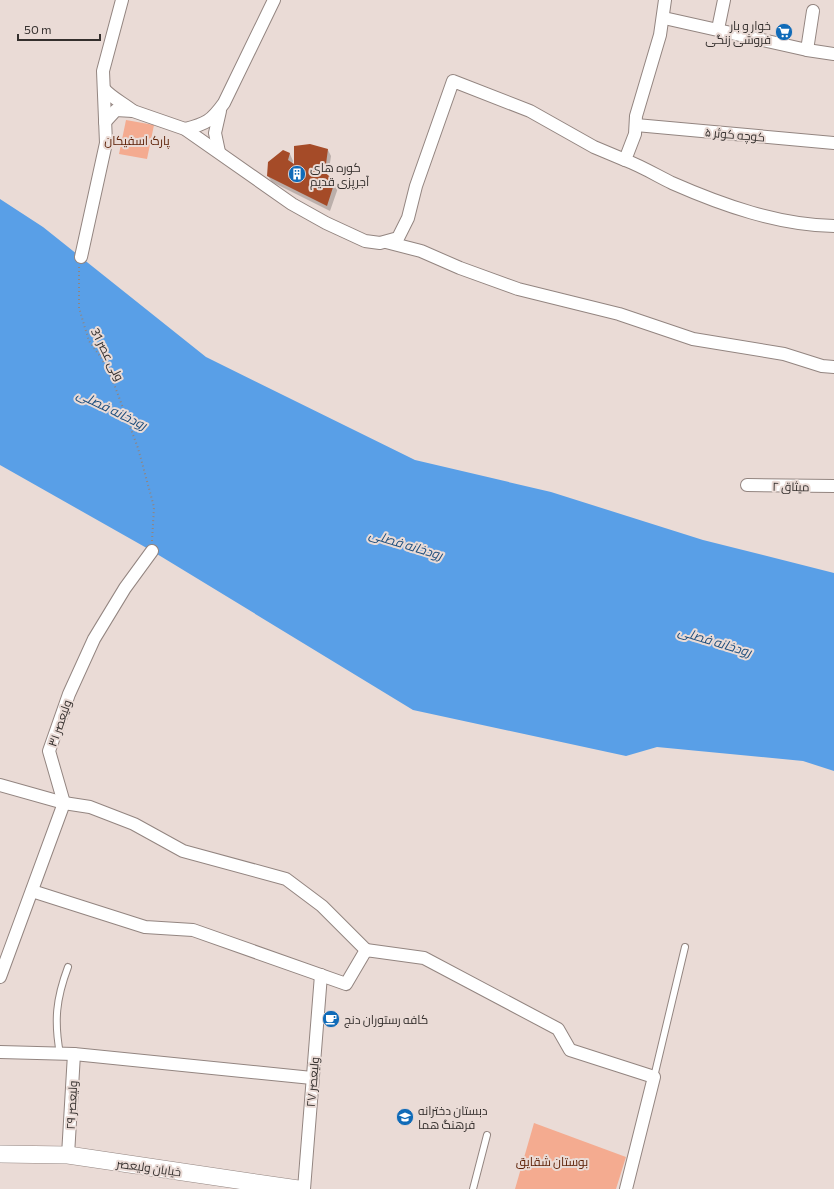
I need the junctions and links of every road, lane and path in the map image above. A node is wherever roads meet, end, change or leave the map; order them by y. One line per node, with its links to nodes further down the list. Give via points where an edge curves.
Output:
1 (122, 0): 10 (street, via 103,71)
2 (274, 0): 11 (street)
3 (665, 0): 6 (street)
4 (724, 0): 7 (street)
5 (813, 11): 8 (street)
6 (664, 18): 7 (street); 14 (street, via 636,116)
7 (718, 29): 8 (street)
8 (807, 50): 9 (street)
9 (834, 54)
10 (104, 89): 12 (street); 13 (street)
11 (224, 103): 15 (street, via 213,118); 17 (street, via 215,132)
12 (133, 111): 13 (street, via 116,110); 15 (street)
13 (105, 122): 21 (street, via 106,143)
14 (636, 125): 16 (street, کوچه کوثر ۵); 18 (street)
15 (185, 129): 17 (street)
16 (834, 143)
17 (220, 152): 20 (street, via 292,204 326,223 365,241)
18 (625, 160): 19 (street, via 721,204 818,226); 20 (street, via 594,147 530,112 453,81 416,186 408,218 398,238)
19 (834, 226)
20 (385, 242): 22 (street, via 422,251 518,289 619,314 693,339 784,354 822,366)
21 (81, 257): 25 (path, ولی عصر 31, via 78,273 79,308 89,341 102,359 114,384 138,448 154,507)
22 (834, 367)
23 (747, 485): 24 (street, میثاق ۲)
24 (834, 486)
25 (152, 551): 27 (street, ولیعصر ۳۱, via 125,588 94,639 69,694 49,751)
26 (0, 785): 27 (street)
27 (64, 803): 28 (street); 30 (street, via 90,807 134,824 182,851 286,879 322,906)
28 (32, 891): 32 (street, via 145,927 193,930); 33 (street)
29 (685, 948): 37 (lane)
30 (366, 950): 32 (street, via 346,984); 37 (street, via 424,958 558,1029 570,1050)
31 (68, 967): 35 (lane, via 60,988 56,1010)
32 (321, 975): 38 (street, ولیعصر ۲۷)
33 (0, 977)
34 (0, 1052): 35 (street)
35 (60, 1054): 36 (street)
36 (74, 1054): 38 (street); 41 (street, ولیعصر ۲۹)
37 (654, 1077): 45 (street)
38 (312, 1078): 43 (street, ولیعصر ۲۷)
39 (487, 1135): 44 (lane)
40 (0, 1154): 41 (main road, خیابان ولیعصر)
41 (68, 1155): 42 (main road, خیابان ولیعصر)
42 (298, 1189)
43 (304, 1189)
44 (473, 1189)
45 (626, 1189)

